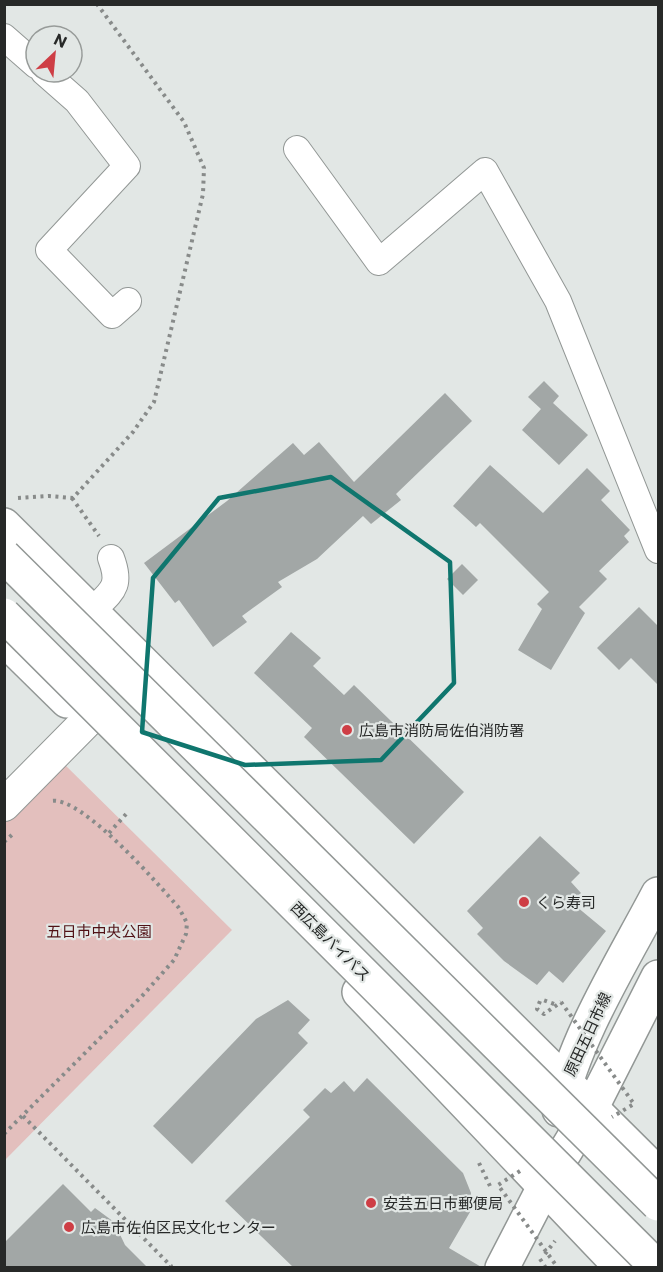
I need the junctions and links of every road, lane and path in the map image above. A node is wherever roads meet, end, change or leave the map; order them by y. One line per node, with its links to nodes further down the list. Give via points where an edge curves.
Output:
1 (97, 4): 7 (path, via 184,122 199,151 204,181 154,402 133,432)
2 (4, 37): 3 (street)
3 (24, 54)
4 (58, 84): 6 (street, via 77,101 127,166 49,250 112,315)
5 (297, 149): 9 (street, via 378,262 485,171 558,301)
6 (128, 302)
7 (71, 498): 8 (path); 11 (path)
8 (10, 512): 12 (main road)
9 (658, 550)
10 (4, 556): 31 (main road, bridge)
11 (111, 558): 12 (street, via 117,574 115,588)
12 (92, 611): 24 (main road)
13 (4, 615): 35 (main road, 西広島バイパス, bridge)
14 (4, 639): 15 (main road, 西広島バイパス)
15 (87, 721): 18 (street); 30 (main road, 西広島バイパス, via 310,941)
16 (48, 802): 19 (path, via 54,799 70,806)
17 (127, 813): 19 (path)
18 (13, 816): 20 (path)
19 (109, 834): 27 (path, via 179,908 187,923 186,934 174,960 143,995)
20 (4, 842)
21 (658, 894): 24 (main road, 原田五日市線)
22 (658, 977): 26 (main road, 原田五日市線)
23 (554, 1004): 25 (path, bridge, via 543,1000 537,1009 544,1014 561,1002)
24 (565, 1083): 26 (main road); 30 (main road, 原田五日市線)
25 (634, 1104)
26 (591, 1109): 29 (main road); 30 (main road, 原田五日市線)
27 (23, 1116): 28 (path); 32 (path)
28 (4, 1134)
29 (658, 1174)
30 (544, 1185): 33 (main road, 原田五日市線); 34 (main road, 西広島バイパス)
31 (658, 1204)
32 (170, 1268)
33 (502, 1268)
34 (622, 1268)
35 (658, 1268)

